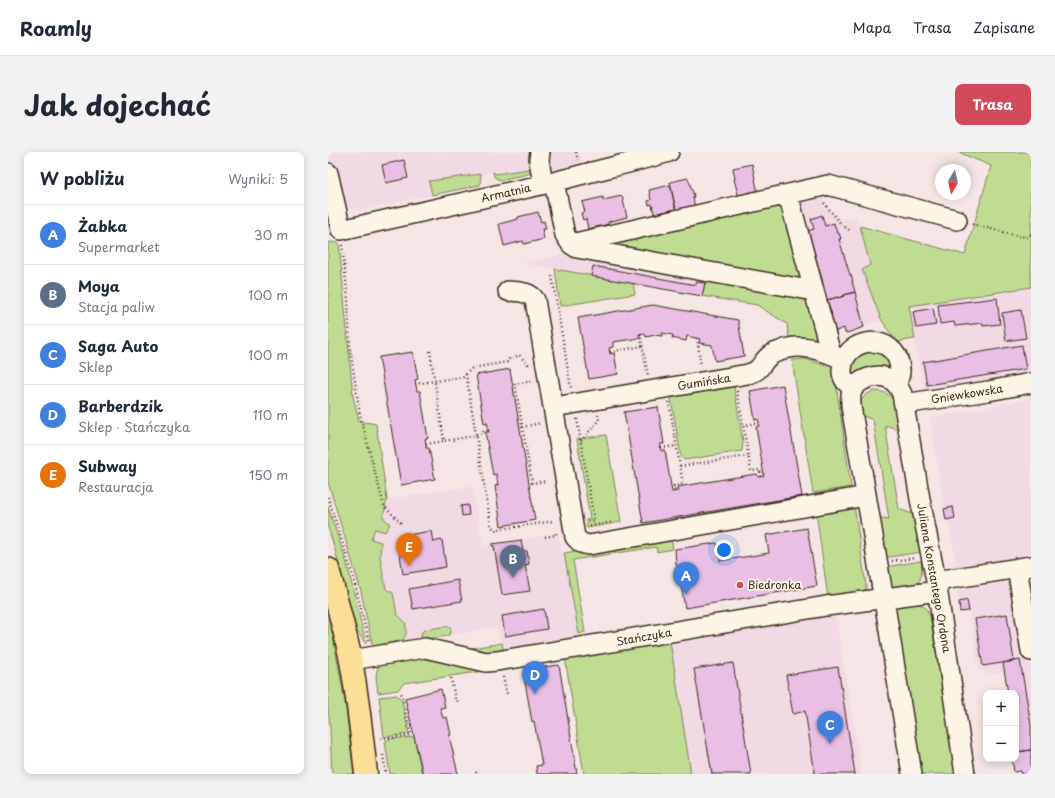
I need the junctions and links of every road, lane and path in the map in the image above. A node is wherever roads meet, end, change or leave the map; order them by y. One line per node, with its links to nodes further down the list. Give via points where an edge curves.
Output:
1 (540, 152): 4 (street, via 540,160)
2 (670, 152): 4 (street, Armatnia)
3 (328, 173): 8 (street)
4 (549, 183): 8 (street, Armatnia); 11 (street, via 565,235)
5 (814, 188): 6 (street); 7 (street, via 828,185); 9 (path, via 816,194)
6 (788, 194): 11 (street); 12 (street)
7 (957, 220): 10 (path, via 1018,236)
8 (341, 230): 55 (path, via 350,348 360,415 384,506)
9 (849, 230)
10 (1031, 234)
11 (571, 244): 12 (street, via 577,248)
12 (814, 291): 18 (street)
13 (508, 292): 33 (street, via 527,293 535,300)
14 (697, 338): 19 (path)
15 (643, 346): 17 (path)
16 (430, 351): 23 (path)
17 (610, 352)
18 (837, 357): 27 (street, Juliana Konstantego Ordona, via 863,343 878,342 889,347 899,360 901,370); 30 (street, via 842,366 844,380); 33 (street, Gumińska, via 801,347 790,348 774,353 759,369 748,374)
19 (701, 367)
20 (529, 368): 21 (path, via 519,355 507,362 472,368)
21 (466, 374): 23 (path); 40 (path)
22 (530, 377): 24 (path)
23 (434, 381): 26 (path); 41 (path)
24 (531, 381): 29 (path); 38 (path, via 515,384)
25 (1031, 383): 32 (street, Gniewkowska)
26 (415, 384)
27 (897, 384): 30 (street, via 888,378 870,377); 32 (street, Juliana Konstantego Ordona)
28 (736, 385): 37 (path)
29 (532, 388)
30 (852, 390): 51 (street, via 851,406)
31 (668, 396): 44 (path)
32 (904, 404): 57 (street, Juliana Konstantego Ordona)
33 (554, 407): 51 (street, via 575,537 585,545)
34 (598, 414): 42 (path, via 599,420)
35 (537, 417): 38 (path, via 538,424)
36 (759, 423): 37 (path)
37 (743, 425): 46 (path)
38 (522, 427): 49 (path, via 532,483 548,481)
39 (488, 430): 40 (path)
40 (476, 435): 41 (path); 54 (path, via 491,526 495,530)
41 (444, 441): 43 (path)
42 (581, 442)
43 (426, 444)
44 (676, 446): 45 (path); 47 (path)
45 (661, 448)
46 (748, 456): 47 (path); 48 (path, via 751,471 760,470)
47 (680, 466): 50 (path, via 683,484 674,486)
48 (761, 476)
49 (549, 487)
50 (675, 491)
51 (866, 496): 58 (street)
52 (328, 497): 63 (path, via 353,576)
53 (554, 517): 54 (path)
54 (554, 521): 56 (path, via 556,535)
55 (402, 524)
56 (545, 537)
57 (931, 556): 58 (path); 61 (street, Juliana Konstantego Ordona)
58 (878, 564): 62 (street)
59 (1024, 567): 61 (street, Stańczyka); 64 (street)
60 (328, 569): 65 (main road)
61 (937, 586): 62 (street, Stańczyka); 74 (street, Juliana Konstantego Ordona)
62 (883, 598): 65 (street, Stańczyka, via 497,661 486,662 425,648); 73 (street)
63 (370, 648)
64 (1031, 651)
65 (351, 660): 72 (main road)
66 (502, 676): 69 (path)
67 (451, 678): 70 (path, via 455,699)
68 (401, 692): 71 (path, via 411,735)
69 (507, 694)
70 (460, 703)
71 (381, 739)
72 (366, 774)
73 (912, 774)
74 (965, 774)

